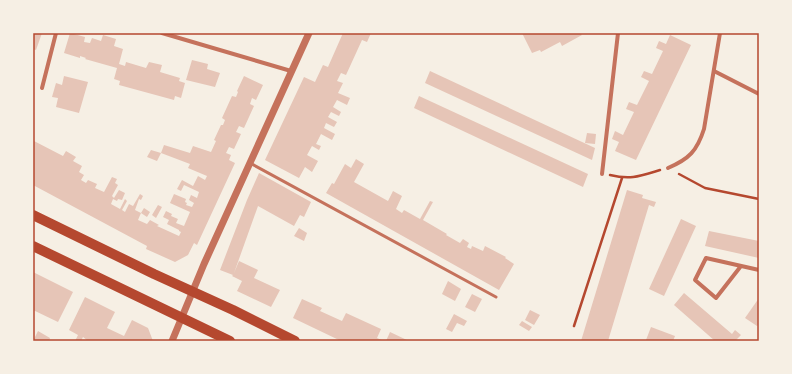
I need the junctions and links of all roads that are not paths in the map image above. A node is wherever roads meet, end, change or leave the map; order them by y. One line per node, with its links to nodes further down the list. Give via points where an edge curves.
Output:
1 (56, 33): 8 (street)
2 (162, 33): 6 (street)
3 (308, 33): 6 (street)
4 (618, 33): 12 (street)
5 (720, 33): 7 (street)
6 (291, 71): 10 (street)
7 (714, 71): 9 (street); 11 (street, via 704,129 697,146 686,159)
8 (42, 88)
9 (759, 94)
10 (249, 162): 17 (street); 18 (lane)
11 (668, 168)
12 (602, 174)
13 (33, 215): 17 (main road)
14 (33, 246): 19 (main road)
15 (740, 266): 15 (street, via 706,258 695,280 716,298); 16 (street)
16 (759, 270)
17 (192, 291): 19 (street); 22 (main road)
18 (496, 297)
19 (181, 318): 20 (street); 21 (main road)
20 (172, 341)
21 (230, 341)
22 (295, 341)

